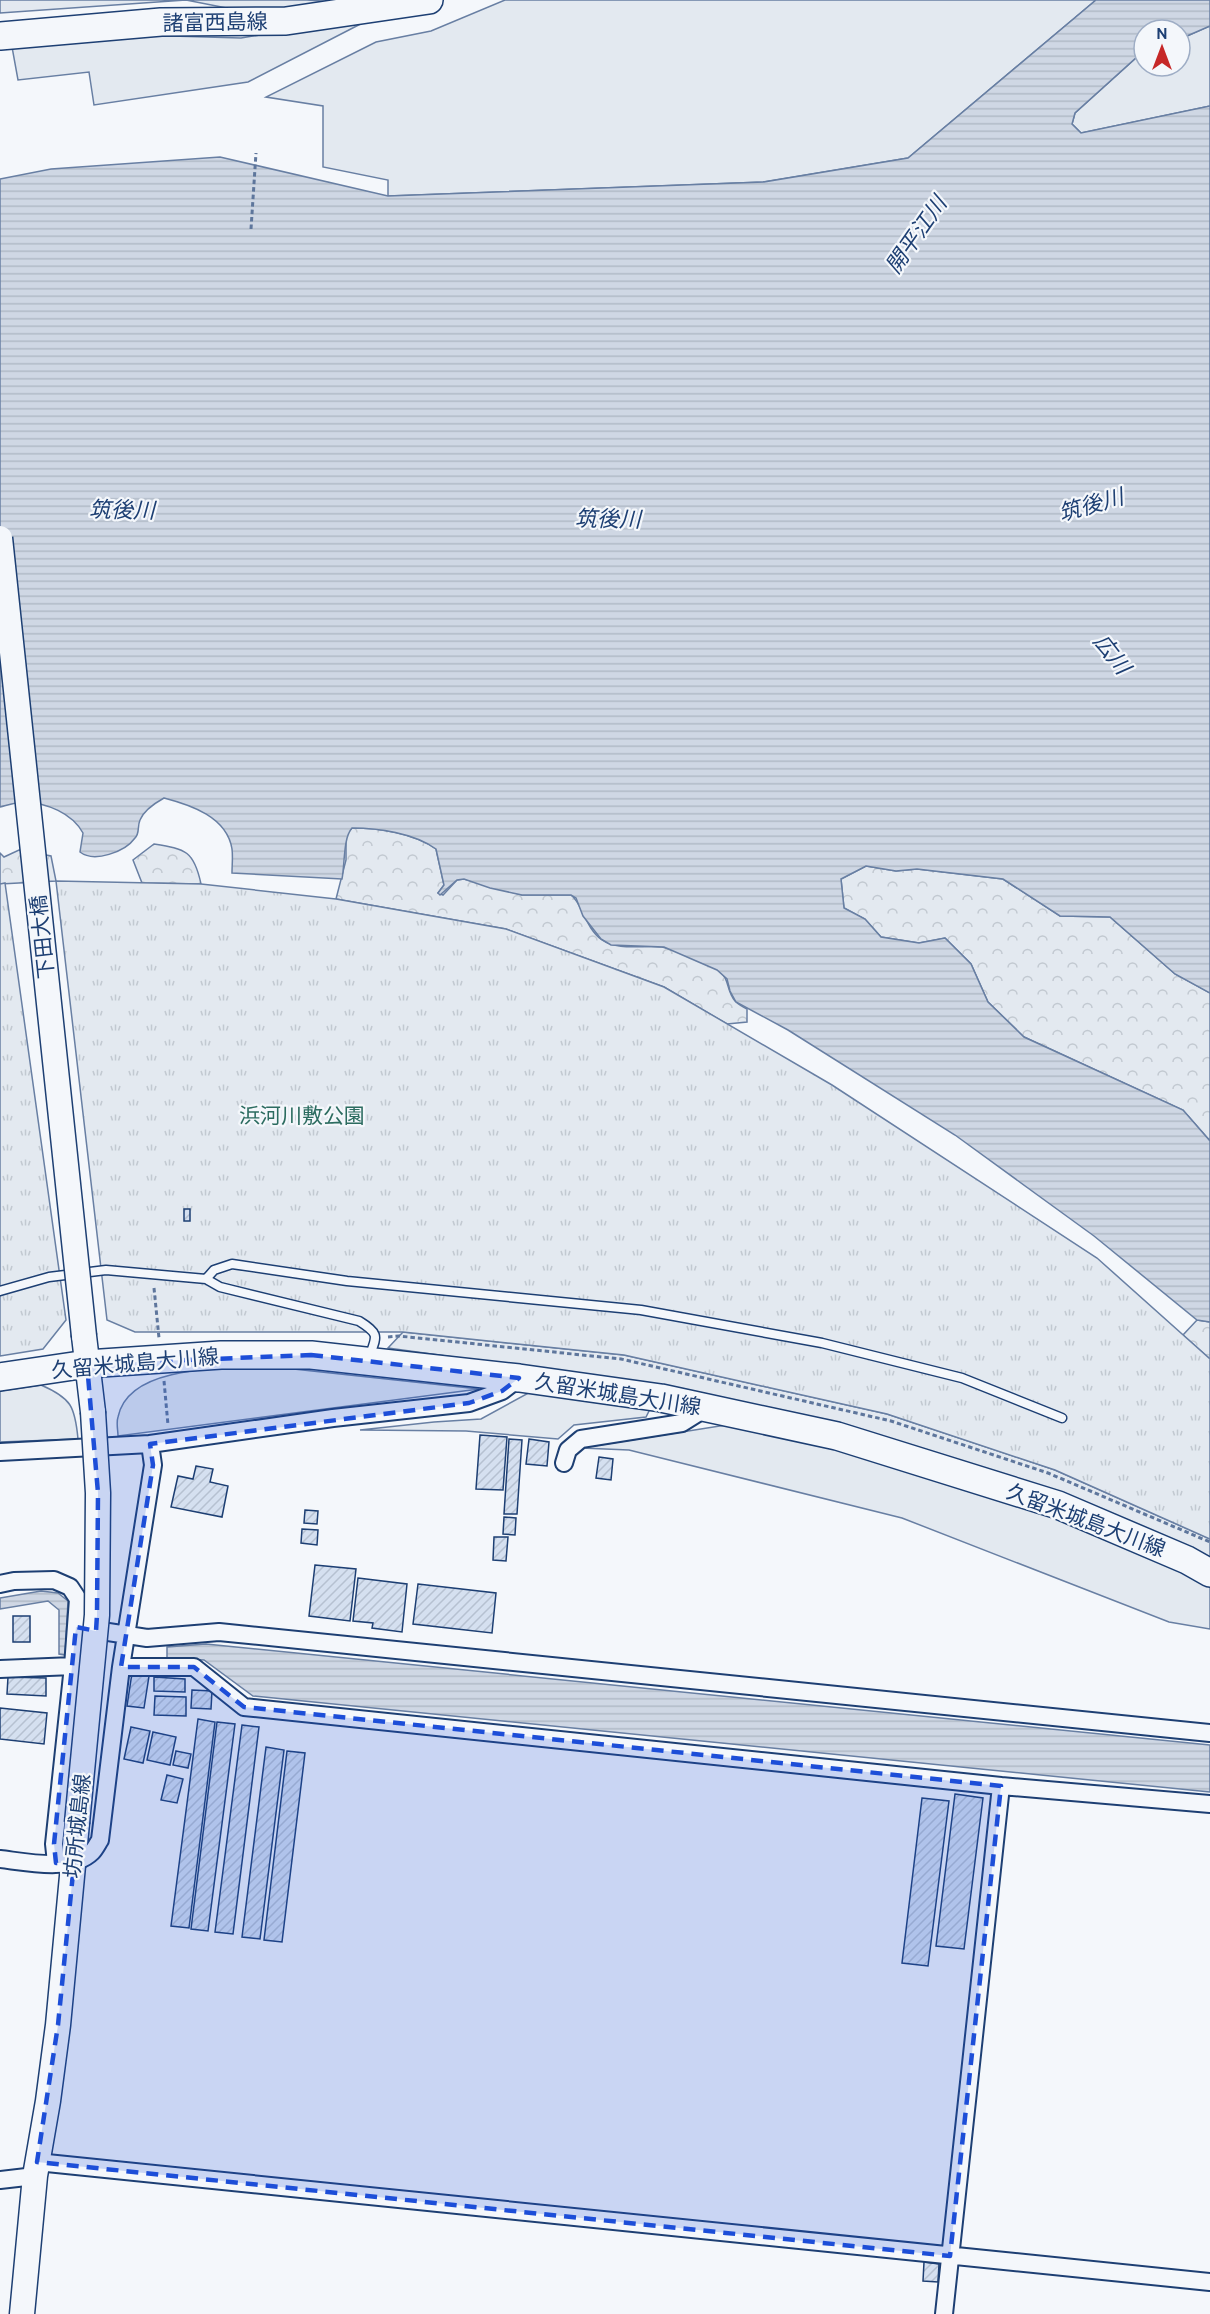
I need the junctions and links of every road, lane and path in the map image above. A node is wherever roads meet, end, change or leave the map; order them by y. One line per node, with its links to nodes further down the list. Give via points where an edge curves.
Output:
1 (411, 1): 2 (main road, 諸富西島線, via 286,21 161,22)
2 (0, 36)
3 (256, 153): 4 (path)
4 (251, 229)
5 (0, 538): 9 (main road, 下田大橋, bridge)
6 (206, 1279): 8 (lane, via 106,1270 49,1277); 11 (lane, via 220,1287 359,1321 374,1330 376,1338); 16 (lane, via 214,1270 232,1264 347,1281 641,1310 822,1343 962,1378)
7 (154, 1286): 10 (path)
8 (0, 1292)
9 (84, 1336): 12 (main road, 坊所城島線)
10 (162, 1359): 11 (main road, 久留米城島大川線, via 312,1354); 12 (main road, 久留米城島大川線); 17 (path)
11 (368, 1360): 14 (main road, 久留米城島大川線)
12 (87, 1364): 13 (main road, 久留米城島大川線); 32 (main road, 坊所城島線, bridge, via 98,1493 97,1615 78,1823)
13 (0, 1377)
14 (519, 1378): 15 (main road, 久留米城島大川線); 17 (street, via 502,1390 469,1402)
15 (706, 1408): 20 (street, via 682,1423 581,1439 568,1450); 21 (main road, 久留米城島大川線, via 837,1436 1058,1505)
16 (1062, 1418)
17 (170, 1441): 18 (street)
18 (150, 1444): 19 (street); 24 (street, via 153,1465)
19 (0, 1452)
20 (564, 1463)
21 (1210, 1573)
22 (0, 1584): 23 (street, via 54,1580 70,1587 78,1599)
23 (76, 1627): 24 (street); 25 (street)
24 (126, 1636): 26 (street); 28 (street, via 219,1632)
25 (73, 1666): 27 (street); 32 (street, via 54,1844)
26 (121, 1667): 29 (street, via 194,1667 244,1707); 32 (street, via 100,1840 92,1852)
27 (0, 1669)
28 (1210, 1733)
29 (1001, 1786): 30 (street); 35 (street)
30 (1210, 1804)
31 (0, 1859): 32 (street)
32 (65, 1863): 33 (main road, 坊所城島線, via 58,2025)
33 (36, 2169): 34 (street); 35 (street); 37 (main road, 坊所城島線)
34 (0, 2180)
35 (950, 2256): 36 (street); 38 (street)
36 (1210, 2282)
37 (22, 2314)
38 (944, 2314)

